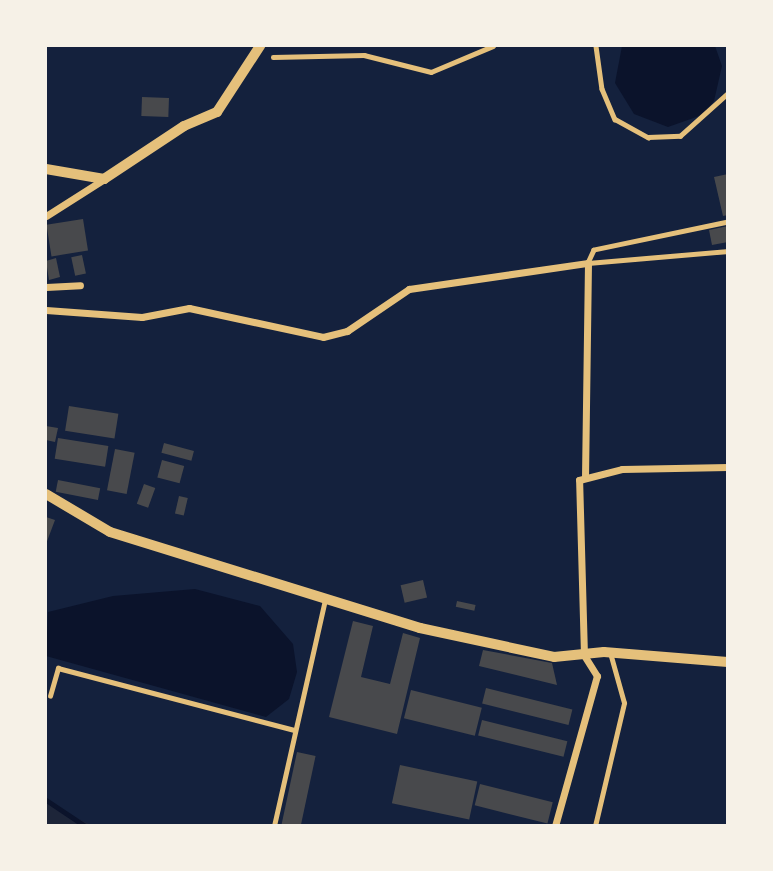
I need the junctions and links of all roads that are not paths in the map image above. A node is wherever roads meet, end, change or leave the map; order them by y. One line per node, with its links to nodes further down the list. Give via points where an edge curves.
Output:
1 (260, 46): 7 (street, via 217,112 184,126)
2 (494, 46): 4 (lane, via 431,72 364,55)
3 (596, 46): 5 (lane, via 602,89 615,118 648,137 680,136)
4 (273, 57)
5 (727, 93)
6 (46, 169): 7 (street)
7 (104, 179): 8 (street)
8 (46, 216)
9 (727, 222): 11 (lane, via 594,250)
10 (727, 251): 11 (lane)
11 (588, 263): 14 (street, via 409,289 347,331 323,337 189,308 142,317); 16 (street)
12 (80, 285): 13 (street)
13 (46, 287)
14 (46, 310)
15 (727, 467): 16 (street, via 622,469)
16 (585, 478): 20 (street, via 576,491)
17 (46, 494): 18 (street, via 110,533)
18 (325, 599): 20 (street, via 460,637 554,657); 23 (lane)
19 (610, 652): 20 (street); 21 (street); 26 (lane, via 624,703)
20 (584, 655): 25 (street, via 597,676)
21 (727, 662)
22 (50, 696): 23 (lane, via 58,668)
23 (295, 730): 24 (lane)
24 (274, 825)
25 (555, 825)
26 (595, 825)

